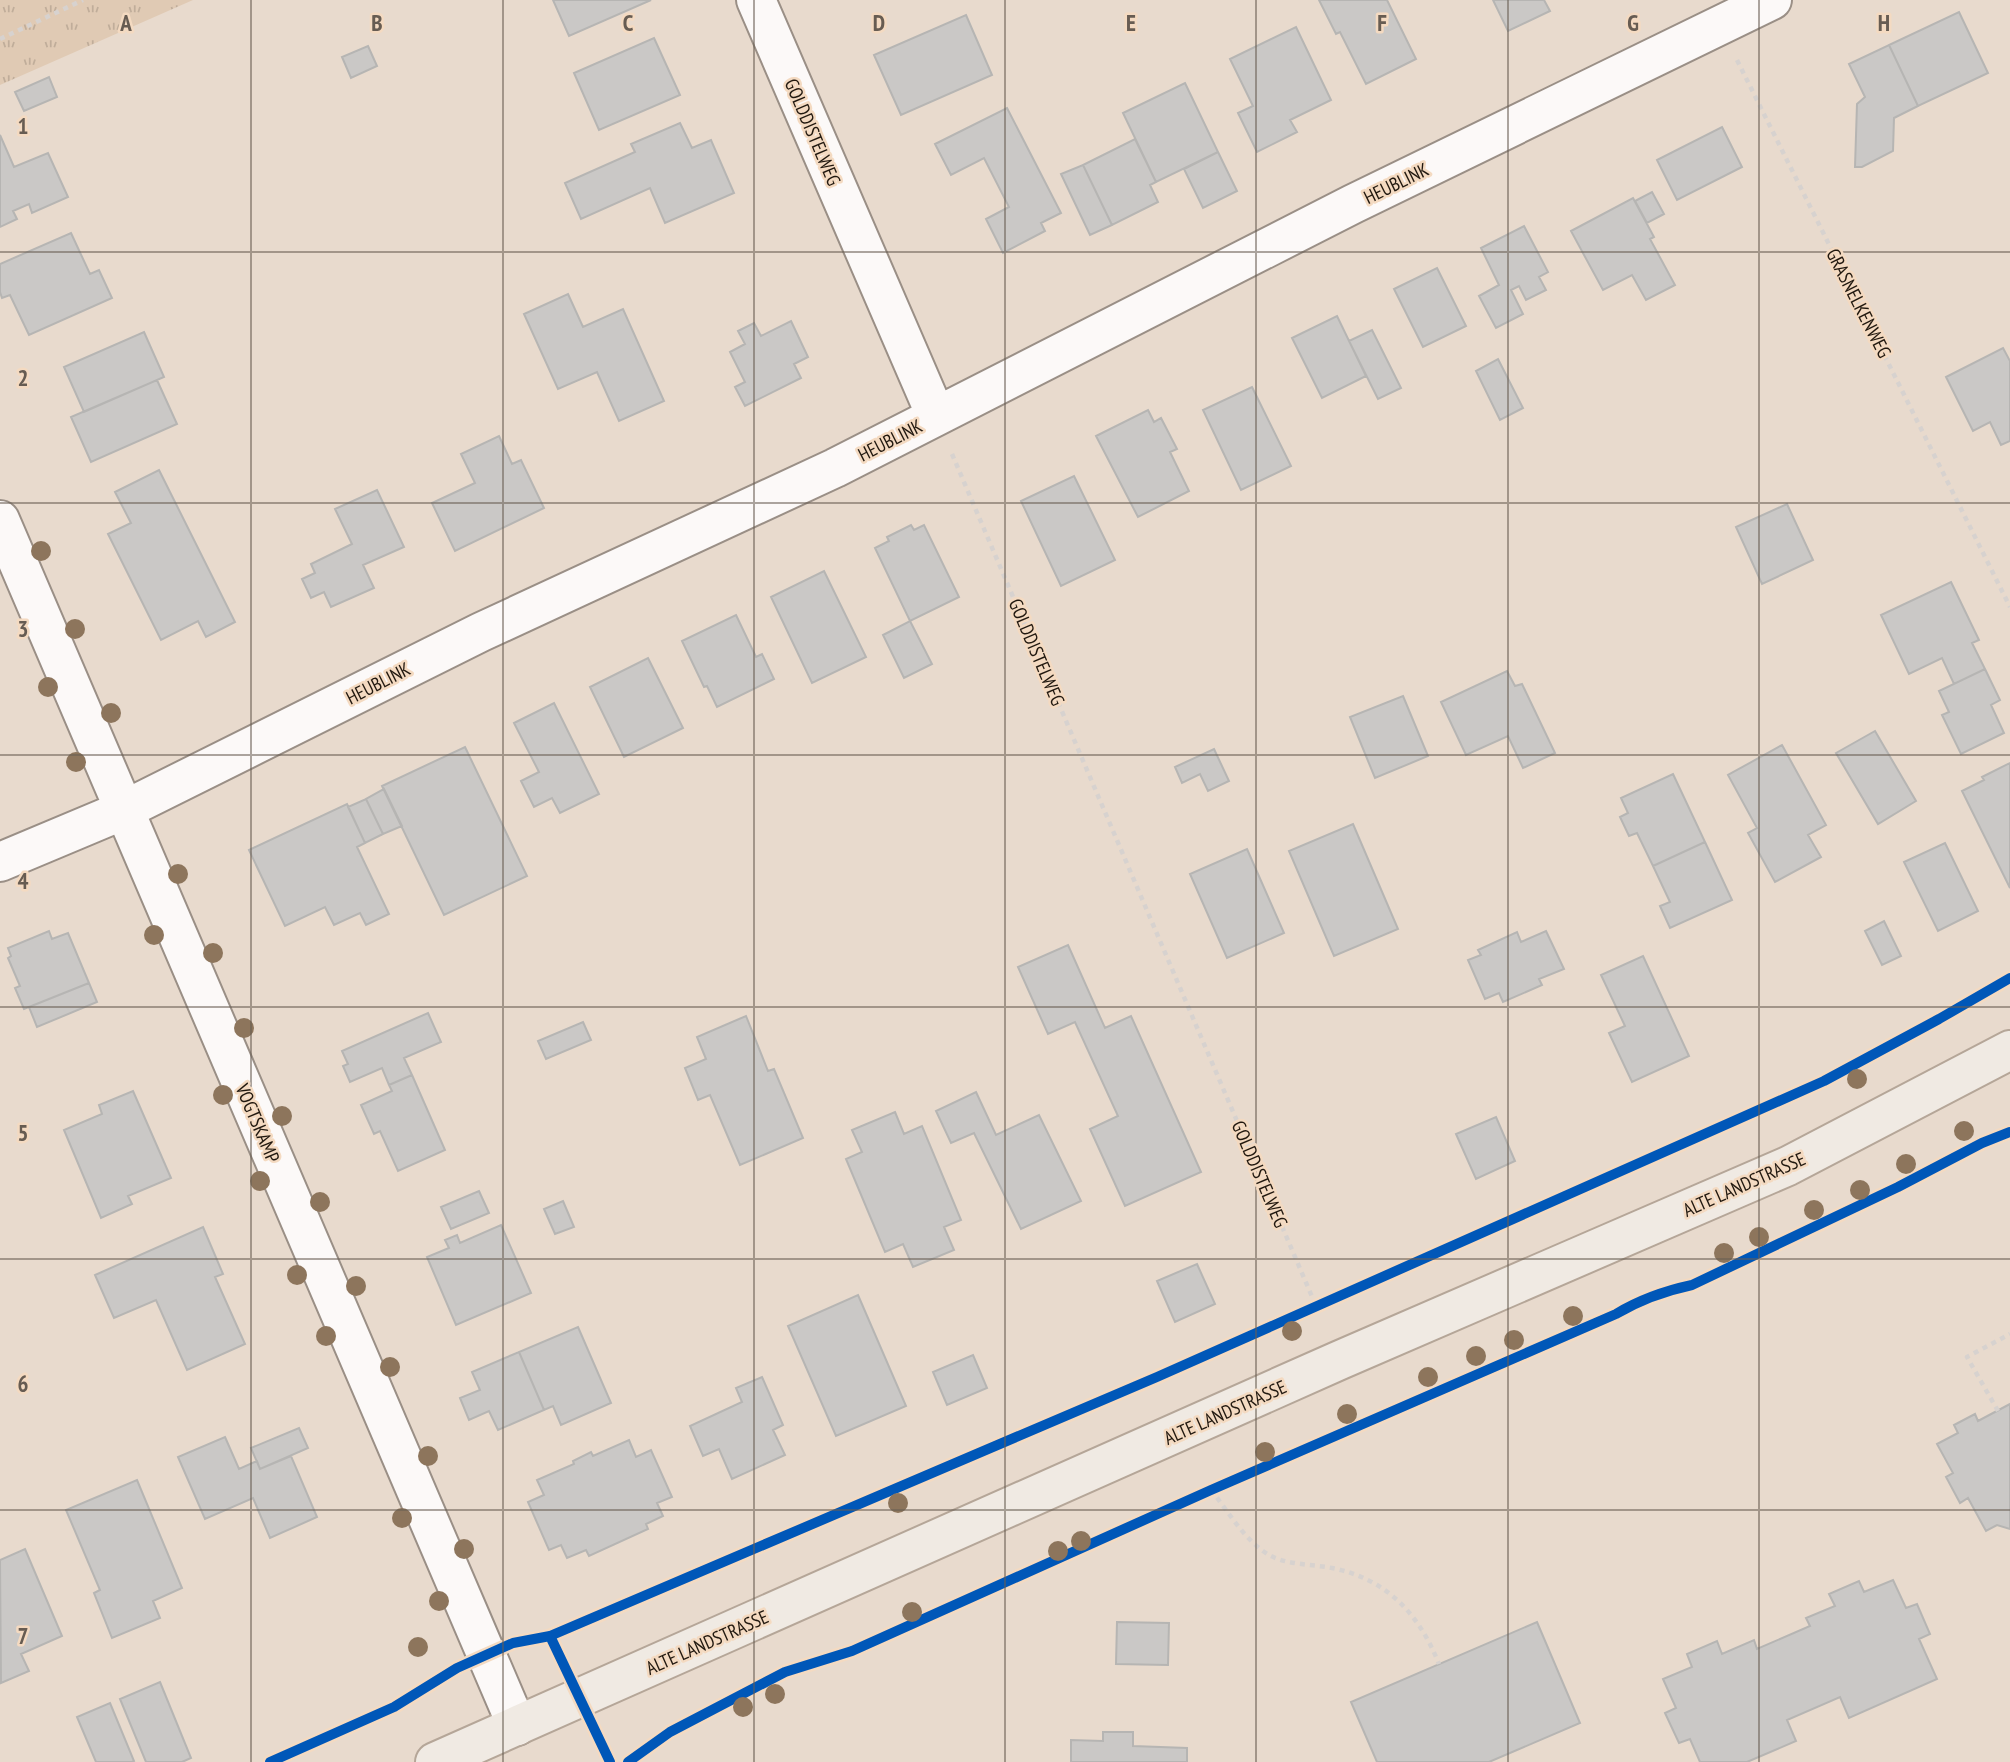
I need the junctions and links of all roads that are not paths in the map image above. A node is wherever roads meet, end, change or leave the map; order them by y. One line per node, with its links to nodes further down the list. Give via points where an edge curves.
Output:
1 (756, 0): 4 (street, GOLDDISTELWEG)
2 (1772, 0): 3 (street, HEUBLINK)
3 (1714, 13): 4 (street, HEUBLINK, via 1365,198)
4 (936, 416): 6 (street, HEUBLINK, via 835,468 481,632)
5 (0, 520): 6 (street, VOGTSKAMP)
6 (124, 810): 7 (street, HEUBLINK); 9 (street, VOGTSKAMP)
7 (0, 862)
8 (2010, 1050): 9 (main road, ALTE LANDSTRASSE, via 1788,1166)
9 (517, 1726): 10 (main road, ALTE LANDSTRASSE)
10 (435, 1762)

